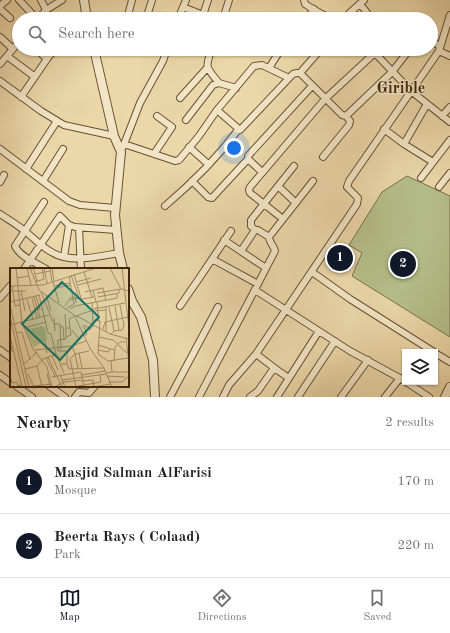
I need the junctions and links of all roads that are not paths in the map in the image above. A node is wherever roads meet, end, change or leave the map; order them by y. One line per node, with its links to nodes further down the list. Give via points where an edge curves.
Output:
1 (7, 0): 13 (street)
2 (19, 0): 18 (street)
3 (41, 0): 17 (street)
4 (62, 0): 17 (street)
5 (84, 0): 19 (street)
6 (132, 0): 20 (street)
7 (152, 0): 21 (street)
8 (186, 0): 14 (street)
9 (208, 0): 24 (street)
10 (229, 0): 25 (street)
11 (304, 0): 16 (street, via 305,4)
12 (362, 2): 28 (street); 29 (street)
13 (0, 6)
14 (183, 7): 22 (street); 23 (street)
15 (0, 9): 31 (street)
16 (314, 9): 26 (street); 27 (street)
17 (46, 10)
18 (31, 12)
19 (86, 12)
20 (129, 12)
21 (148, 12)
22 (181, 12)
23 (196, 12)
24 (205, 12)
25 (225, 12)
26 (312, 12)
27 (318, 12)
28 (351, 12)
29 (368, 12)
30 (450, 15): 34 (street)
31 (10, 18)
32 (0, 37): 33 (street)
33 (12, 48)
34 (440, 49): 36 (street); 49 (street)
35 (12, 50): 37 (street)
36 (438, 52)
37 (7, 56): 51 (street); 56 (street)
38 (44, 56): 50 (street)
39 (49, 56): 50 (street)
40 (96, 56): 77 (street)
41 (164, 56): 81 (street, via 140,103)
42 (210, 56): 52 (street)
43 (277, 56): 53 (street)
44 (315, 56): 55 (street)
45 (369, 56): 65 (street)
46 (380, 56): 54 (street)
47 (404, 56): 54 (street)
48 (435, 56): 62 (street)
49 (450, 56)
50 (47, 59): 56 (street)
51 (0, 64)
52 (207, 68): 59 (street); 64 (street)
53 (269, 68): 57 (street); 61 (street, via 262,65 254,66)
54 (392, 72): 62 (street); 70 (street)
55 (300, 73): 57 (street); 60 (street)
56 (35, 77): 63 (street)
57 (289, 78): 76 (street)
58 (0, 81): 63 (street)
59 (219, 83): 61 (street); 72 (street, via 213,85)
60 (312, 86): 65 (street); 86 (street)
61 (236, 88): 68 (street)
62 (411, 91): 66 (street); 75 (street)
63 (21, 97): 73 (street)
64 (180, 98)
65 (326, 98): 70 (street); 91 (street)
66 (427, 104): 71 (street); 79 (street)
67 (450, 107): 71 (street)
68 (217, 110): 76 (street); 80 (street)
69 (157, 116): 84 (street, via 172,126)
70 (346, 116): 85 (street, via 350,121 349,125)
71 (442, 116): 74 (street)
72 (186, 120)
73 (57, 121): 77 (street, via 73,128); 90 (street)
74 (450, 122)
75 (384, 129): 79 (street); 128 (street, via 347,185 358,198 357,204)
76 (238, 130): 88 (street)
77 (114, 136): 81 (street)
78 (450, 140): 87 (street)
79 (404, 144): 87 (street)
80 (189, 147): 84 (street, via 175,161); 88 (street)
81 (122, 148): 84 (street); 105 (street)
82 (0, 149): 90 (street)
83 (63, 149): 95 (street)
84 (154, 154)
85 (323, 157)
86 (248, 159): 91 (street); 96 (street, via 212,198)
87 (433, 162): 94 (street)
88 (208, 164): 96 (street)
89 (294, 166): 99 (street)
90 (26, 169): 95 (street)
91 (262, 172): 103 (street, via 249,190)
92 (450, 173): 100 (street)
93 (4, 176): 98 (street)
94 (421, 178)
95 (43, 181): 105 (street, via 75,204)
96 (192, 181): 104 (street)
97 (312, 181): 102 (street)
98 (0, 182)
99 (278, 186): 102 (street); 103 (street)
100 (439, 187)
101 (44, 202): 112 (street)
102 (296, 203): 107 (street)
103 (264, 204): 107 (street); 111 (street, via 251,220 250,223)
104 (165, 206)
105 (115, 208): 110 (street)
106 (0, 216): 112 (street)
107 (283, 220): 114 (street)
108 (69, 225): 109 (street); 116 (street, via 60,216); 119 (street)
109 (79, 228): 110 (street); 120 (street)
110 (116, 230): 118 (street)
111 (255, 230): 114 (street); 117 (street)
112 (25, 231): 116 (street); 122 (street, via 15,246)
113 (231, 231): 115 (street)
114 (269, 236): 127 (street, via 275,251)
115 (224, 240): 117 (street); 121 (street)
116 (40, 244): 119 (street); 122 (street)
117 (241, 251): 127 (street)
118 (119, 253): 120 (street); 126 (street)
119 (64, 257): 120 (street)
120 (80, 258): 125 (street)
121 (212, 259): 129 (street); 133 (street)
122 (31, 260): 123 (street); 124 (street)
123 (25, 268)
124 (44, 268)
125 (81, 268)
126 (123, 268)
127 (266, 268): 129 (street)
128 (312, 272): 135 (street); 138 (street)
129 (256, 287): 135 (street); 161 (street)
130 (3, 290): 131 (street)
131 (0, 298)
132 (130, 302): 159 (street, via 141,317 153,360)
133 (180, 306)
134 (218, 307): 160 (street)
135 (286, 310): 136 (street); 140 (street)
136 (319, 331): 137 (street); 147 (street)
137 (335, 341): 143 (street); 165 (street)
138 (430, 349)
139 (0, 350): 142 (street)
140 (256, 354): 145 (street); 162 (street, via 229,385)
141 (438, 354): 144 (street)
142 (10, 357)
143 (368, 360): 148 (street); 166 (street)
144 (450, 362)
145 (274, 368): 147 (street); 163 (street, via 258,391)
146 (0, 375): 149 (street)
147 (289, 378): 164 (street)
148 (402, 379)
149 (10, 382)
150 (402, 382): 167 (street)
151 (411, 385): 168 (street)
152 (17, 387): 156 (street)
153 (50, 387): 157 (street)
154 (94, 387): 158 (street, via 89,392 79,392)
155 (450, 387): 169 (street)
156 (32, 397)
157 (65, 397)
158 (75, 397)
159 (155, 397)
160 (170, 397)
161 (199, 397)
162 (223, 397)
163 (250, 397)
164 (277, 397)
165 (298, 397)
166 (341, 397)
167 (385, 397)
168 (429, 397)
169 (445, 397)

